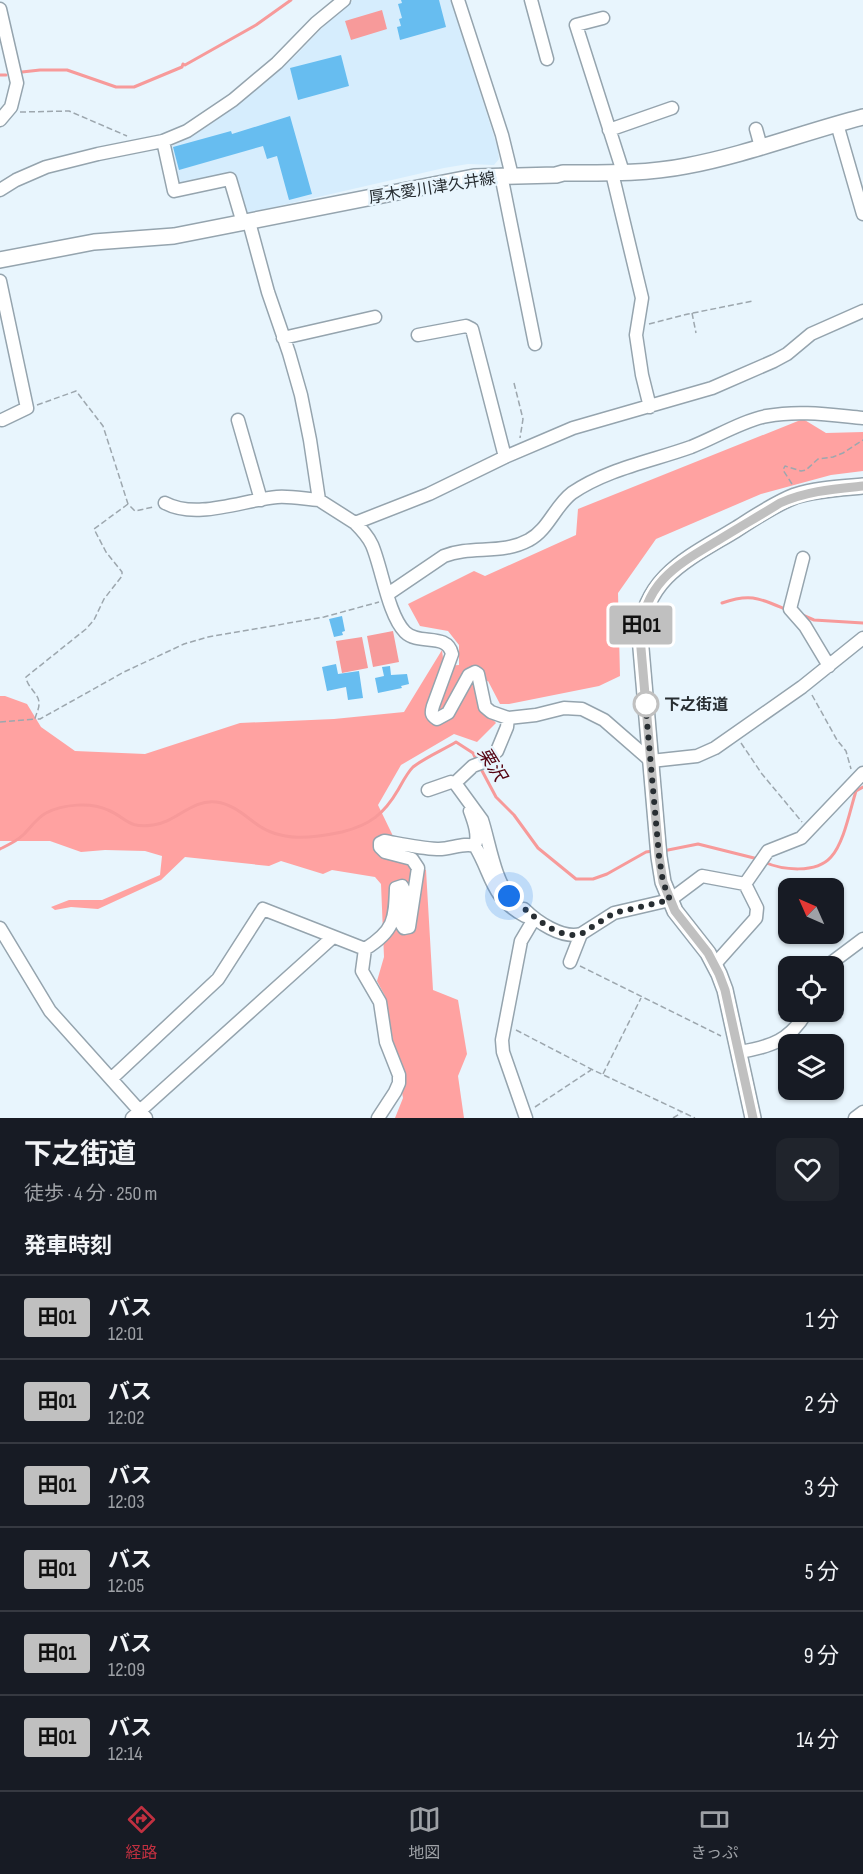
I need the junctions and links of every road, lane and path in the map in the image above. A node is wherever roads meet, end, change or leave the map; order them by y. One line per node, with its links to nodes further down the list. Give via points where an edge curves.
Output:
1 (344, 0): 13 (street, via 233,100 187,131)
2 (458, 0): 17 (street, via 502,135)
3 (531, 0): 6 (street)
4 (0, 9): 8 (street, via 16,83 14,101)
5 (603, 18): 12 (street, via 576,25 599,80)
6 (547, 59)
7 (672, 108): 12 (street)
8 (4, 116): 14 (path, via 69,111)
9 (862, 119): 10 (main road, 厚木愛川津久井線)
10 (837, 124): 15 (main road, 厚木愛川津久井線); 19 (street)
11 (756, 129): 15 (street)
12 (609, 130): 16 (street)
13 (163, 141): 14 (street); 20 (street, via 174,191 230,179)
14 (143, 145): 18 (street, via 45,167)
15 (760, 147): 16 (main road, 厚木愛川津久井線, via 686,166)
16 (618, 173): 17 (main road, 厚木愛川津久井線); 28 (street, via 642,298)
17 (506, 176): 20 (main road, 厚木愛川津久井線, via 428,184); 32 (street)
18 (0, 190)
19 (863, 214)
20 (246, 222): 21 (main road, 厚木愛川津久井線, via 174,236 85,243); 31 (street)
21 (0, 260)
22 (0, 281): 27 (street)
23 (753, 301): 25 (path)
24 (863, 311): 34 (street, via 811,334 774,361 712,388)
25 (692, 313): 28 (path); 29 (path)
26 (375, 317): 31 (street, via 324,324)
27 (5, 322): 35 (street)
28 (638, 327): 34 (street, via 637,350)
29 (696, 333)
30 (418, 334): 41 (street, via 466,326 472,329)
31 (283, 338): 45 (street, via 301,395)
32 (535, 344)
33 (514, 383): 40 (path, via 523,419)
34 (650, 407): 40 (street, via 573,428)
35 (27, 408): 37 (street); 47 (path, via 76,391 103,426)
36 (863, 418): 50 (street, via 795,412 765,416 592,483 566,498 529,540 500,549 454,552)
37 (2, 420)
38 (238, 420): 44 (street)
39 (863, 440): 43 (path, via 843,453 818,459 806,470 784,466)
40 (520, 451): 41 (street)
41 (505, 457): 48 (street, via 429,494)
42 (863, 486): 43 (main road)
43 (798, 496): 58 (main road, via 676,566 644,609 640,637)
44 (261, 500): 45 (street); 46 (street, via 198,510)
45 (319, 500): 48 (street)
46 (165, 503): 47 (path, via 135,511)
47 (128, 504): 55 (path, via 94,529 122,576 86,629 26,677 38,698)
48 (356, 523): 50 (street, via 372,545)
49 (803, 558): 52 (street, via 790,609)
50 (388, 595): 54 (street, via 407,635 440,641 450,647 452,654 432,716 437,719 448,713 469,675 475,672 485,707); 55 (path, via 380,602 324,617 184,644)
51 (860, 644): 52 (street)
52 (829, 666): 53 (street)
53 (802, 687): 57 (street); 59 (path, via 812,694 846,751 853,776)
54 (508, 718): 58 (street, via 564,708 582,709 604,720); 60 (street, via 497,751 486,761 473,765)
55 (35, 719): 56 (path)
56 (0, 722)
57 (736, 734): 58 (street, via 706,753); 63 (path, via 774,790)
58 (651, 761): 66 (main road, via 659,856)
59 (860, 776): 63 (street)
60 (455, 783): 61 (street); 62 (street)
61 (428, 790)
62 (473, 807): 64 (street, via 470,811); 67 (street, via 482,820 505,891)
63 (809, 829): 65 (street, via 801,838 768,851)
64 (475, 846): 67 (street, via 495,890 518,912); 72 (street, via 435,849 380,843 385,852 412,859 418,868 417,879 409,927 402,925 404,890 399,886 391,927)
65 (745, 884): 66 (street, via 702,876); 75 (street, via 757,908 756,918)
66 (670, 900): 69 (street, via 614,913); 75 (main road)
67 (531, 916): 69 (street, via 565,934); 78 (street, via 521,941)
68 (0, 928): 82 (street, via 50,1011)
69 (581, 934): 74 (street)
70 (333, 937): 72 (street); 82 (street, via 263,909 218,980); 85 (street)
71 (863, 939): 73 (street)
72 (366, 950): 87 (street, via 362,971 380,1002 386,1042 399,1075 395,1092)
73 (840, 956)
74 (570, 962): 76 (path)
75 (715, 964): 79 (main road)
76 (642, 997): 79 (path); 81 (path)
77 (800, 1022): 79 (street, via 783,1039)
78 (505, 1024): 80 (path); 86 (street, via 503,1052)
79 (738, 1048): 90 (main road)
80 (592, 1070): 81 (path); 86 (path)
81 (603, 1074): 84 (path)
82 (111, 1079): 85 (street)
83 (863, 1112): 91 (street)
84 (681, 1113): 88 (path); 89 (path)
85 (139, 1116)
86 (525, 1116)
87 (378, 1118)
88 (673, 1118)
89 (695, 1118)
90 (753, 1118)
91 (855, 1118)

